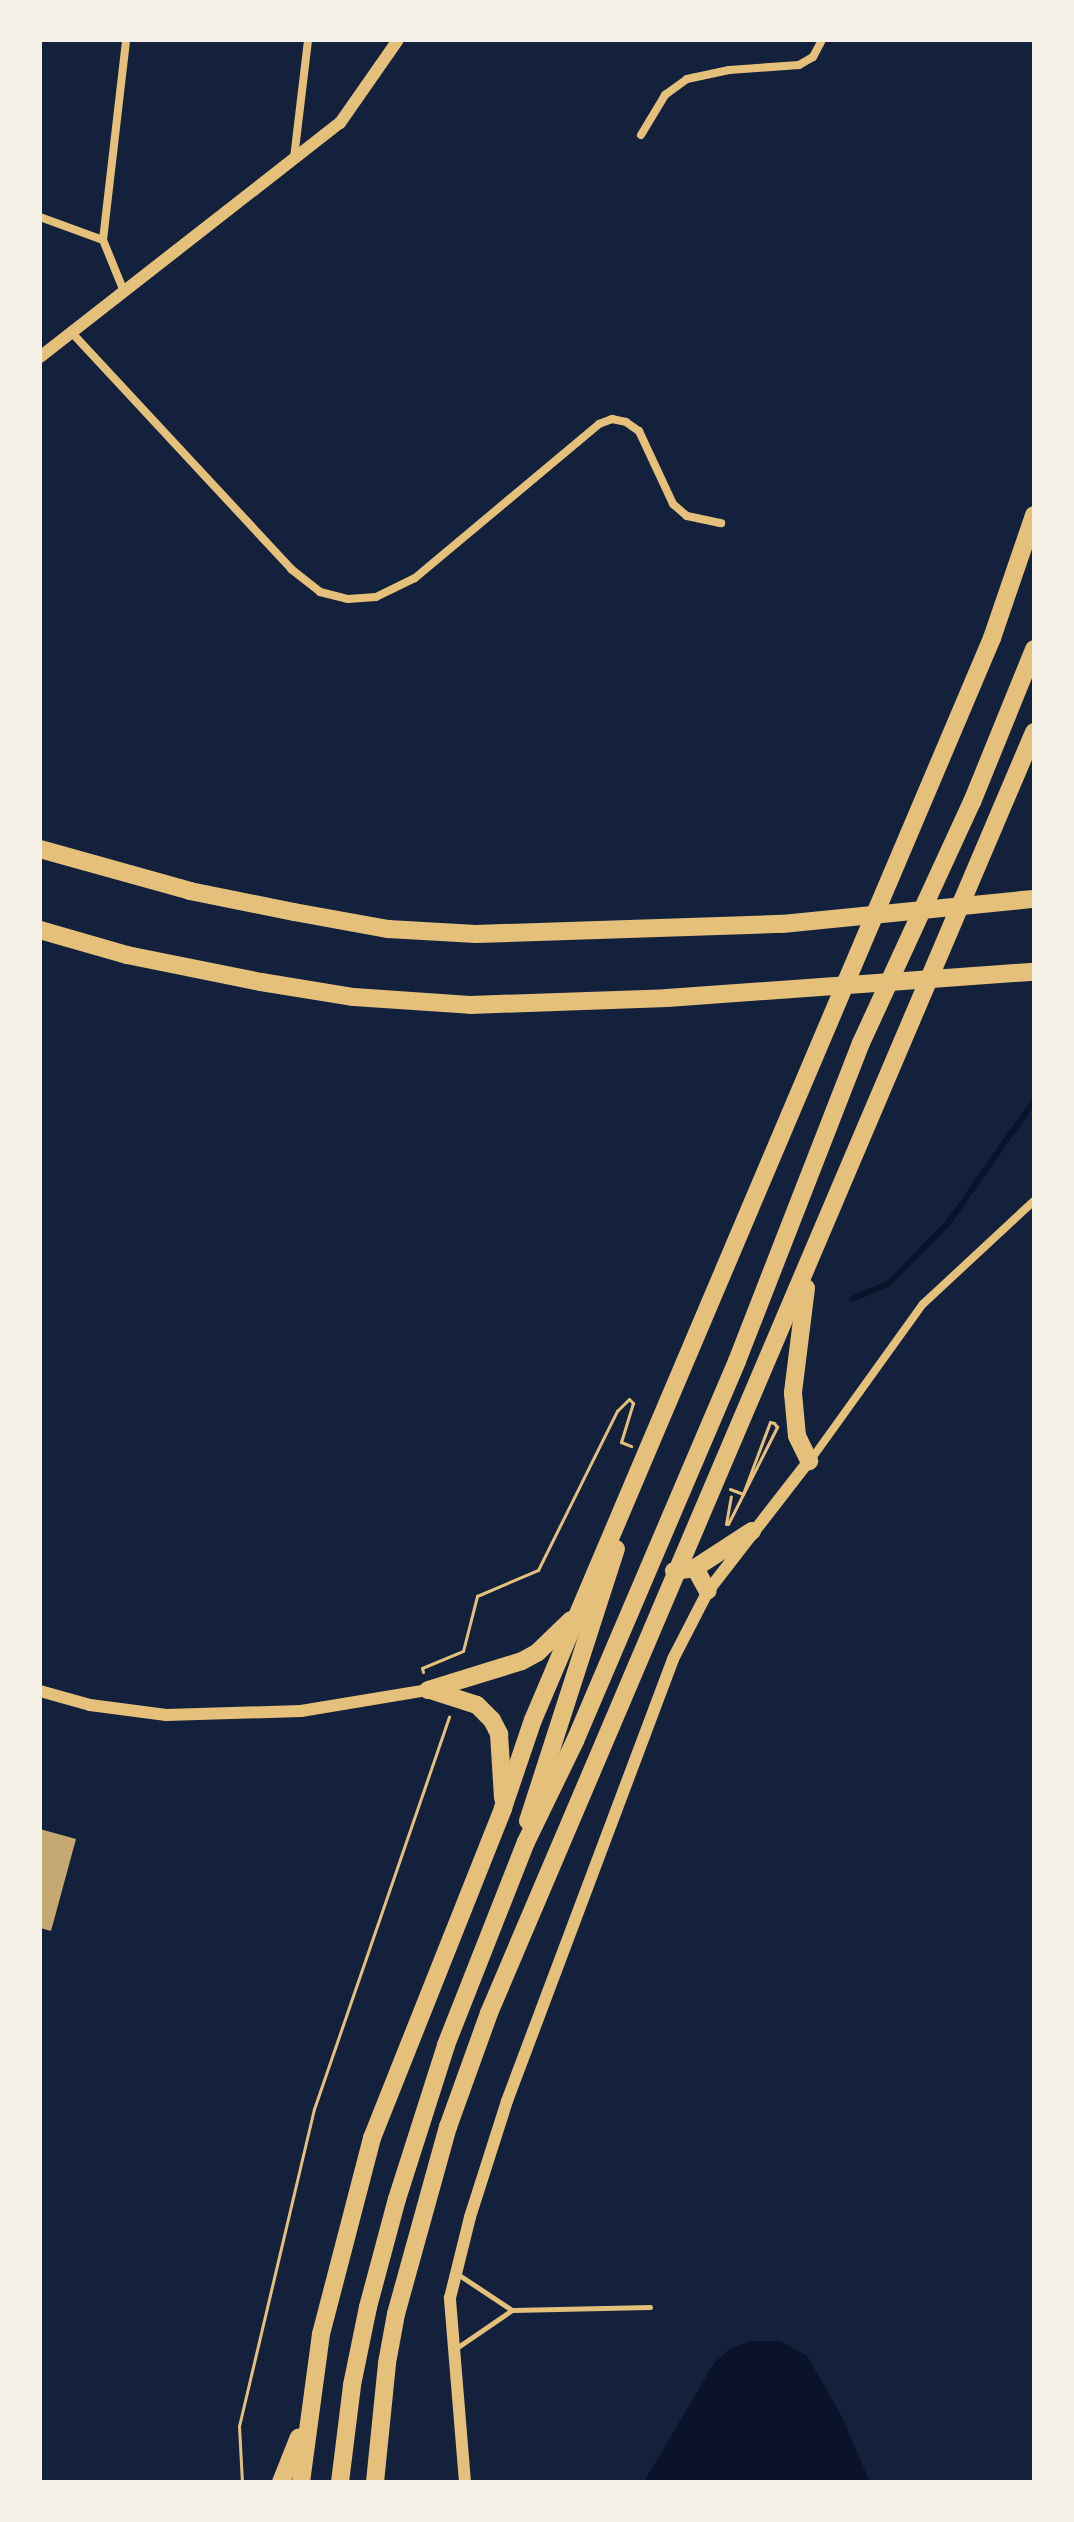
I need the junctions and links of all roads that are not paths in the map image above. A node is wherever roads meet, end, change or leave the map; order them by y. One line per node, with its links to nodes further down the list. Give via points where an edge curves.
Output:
1 (126, 40): 8 (street)
2 (308, 40): 6 (street)
3 (398, 40): 6 (street, via 340,123)
4 (822, 40): 5 (street, via 813,57 799,65 687,79 665,95)
5 (641, 135)
6 (294, 160): 9 (street)
7 (40, 217): 8 (street)
8 (103, 240): 9 (street)
9 (123, 289): 10 (street)
10 (73, 334): 11 (street); 13 (street, via 291,569 320,592 348,599 376,597 415,578 599,424 612,419 639,431 673,504 687,516)
11 (40, 357)
12 (1034, 515): 23 (highway, via 992,638)
13 (721, 523)
14 (1034, 649): 32 (highway, via 972,802 861,1043 651,1564)
15 (1034, 732): 21 (highway)
16 (40, 849): 17 (highway, via 190,891 388,929 476,934 782,924)
17 (1034, 899)
18 (40, 930): 19 (highway, via 142,958 354,997 470,1005 667,998)
19 (1034, 972)
20 (1034, 1201): 22 (street, via 923,1304)
21 (819, 1237): 22 (highway, via 802,1307 793,1393 797,1436); 26 (highway)
22 (809, 1461): 24 (street)
23 (621, 1510): 28 (highway); 32 (highway, via 607,1583 533,1801)
24 (752, 1531): 25 (highway); 27 (street)
25 (695, 1568): 26 (highway); 27 (highway)
26 (674, 1571): 41 (highway, via 603,1752 489,2013 448,2127 396,2314)
27 (708, 1591): 33 (street, via 673,1659 575,1917 507,2101)
28 (581, 1609): 29 (highway, via 522,1661); 31 (highway, via 533,1720)
29 (428, 1690): 30 (street, via 301,1711 166,1715 90,1705); 31 (highway, via 477,1705 492,1720 499,1734)
30 (40, 1691)
31 (503, 1808): 37 (highway, via 372,2138 328,2304)
32 (526, 1842): 40 (highway, via 446,2045 397,2199 352,2385)
33 (454, 2271): 35 (lane); 36 (street)
34 (650, 2307): 35 (lane)
35 (512, 2310): 36 (lane)
36 (452, 2351): 42 (street)
37 (307, 2416): 38 (highway); 39 (highway)
38 (281, 2482)
39 (301, 2482)
40 (340, 2482)
41 (375, 2482)
42 (465, 2482)

